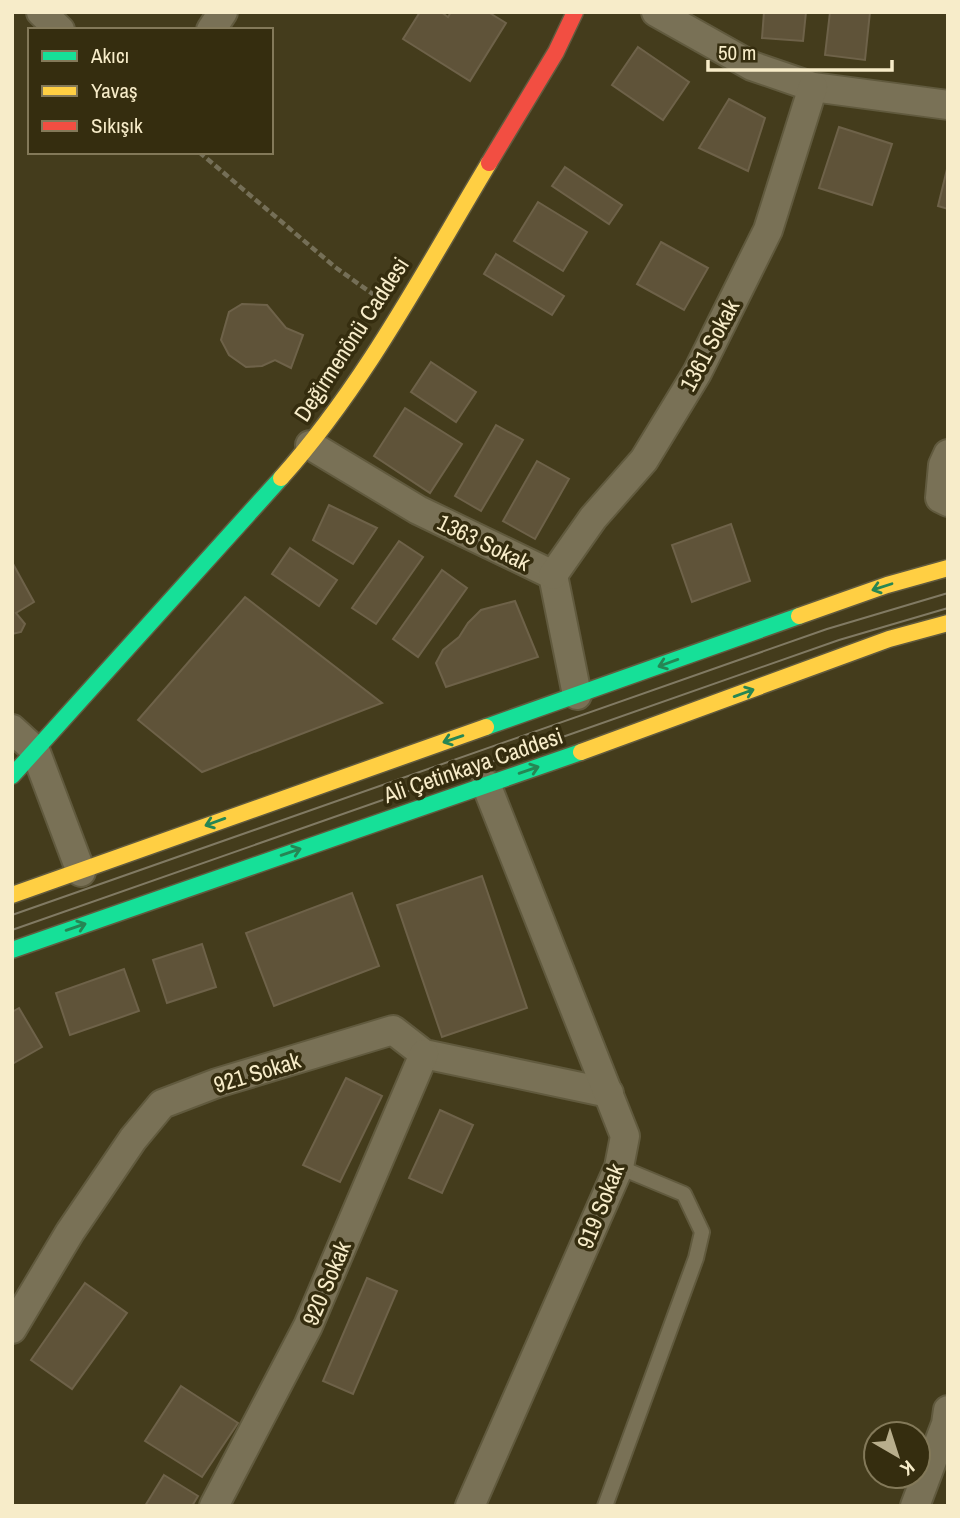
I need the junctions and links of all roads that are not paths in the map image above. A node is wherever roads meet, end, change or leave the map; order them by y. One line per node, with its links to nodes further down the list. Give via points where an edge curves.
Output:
1 (41, 12): 5 (street)
2 (223, 12): 6 (street)
3 (575, 12): 9 (main road, Değirmenönü Caddesi, via 556,52 352,389)
4 (656, 12): 7 (street, via 752,66)
5 (58, 28)
6 (212, 28)
7 (813, 87): 8 (street); 13 (street, 1361 Sokak, via 768,230 697,373 643,460 593,518)
8 (948, 105)
9 (310, 445): 13 (street, 1363 Sokak, via 418,510); 17 (main road, Değirmenönü Caddesi)
10 (948, 454): 11 (street, via 940,498)
11 (948, 502)
12 (948, 568): 15 (main road, one-way to 15, via 887,585)
13 (553, 575): 15 (street, 1363 Sokak)
14 (948, 623): 19 (main road, Ali Çetinkaya Caddesi, one-way to 14, via 888,639)
15 (578, 695): 20 (main road, one-way to 20)
16 (12, 729): 17 (street)
17 (35, 750): 18 (main road, Değirmenönü Caddesi); 20 (street)
18 (12, 776)
19 (486, 784): 22 (main road, Ali Çetinkaya Caddesi, one-way to 19); 24 (street, 919 Sokak)
20 (81, 872): 21 (main road)
21 (12, 895)
22 (12, 950)
23 (424, 1054): 24 (street, 921 Sokak); 26 (street, 921 Sokak, via 393,1030 162,1104 70,1232); 28 (street, 920 Sokak, via 308,1326)
24 (609, 1093): 25 (street, 919 Sokak, via 625,1136)
25 (619, 1167): 29 (street, 919 Sokak); 30 (lane, via 684,1194 702,1231)
26 (12, 1329)
27 (948, 1410): 31 (street)
28 (214, 1506)
29 (470, 1506)
30 (606, 1506)
31 (915, 1506)

